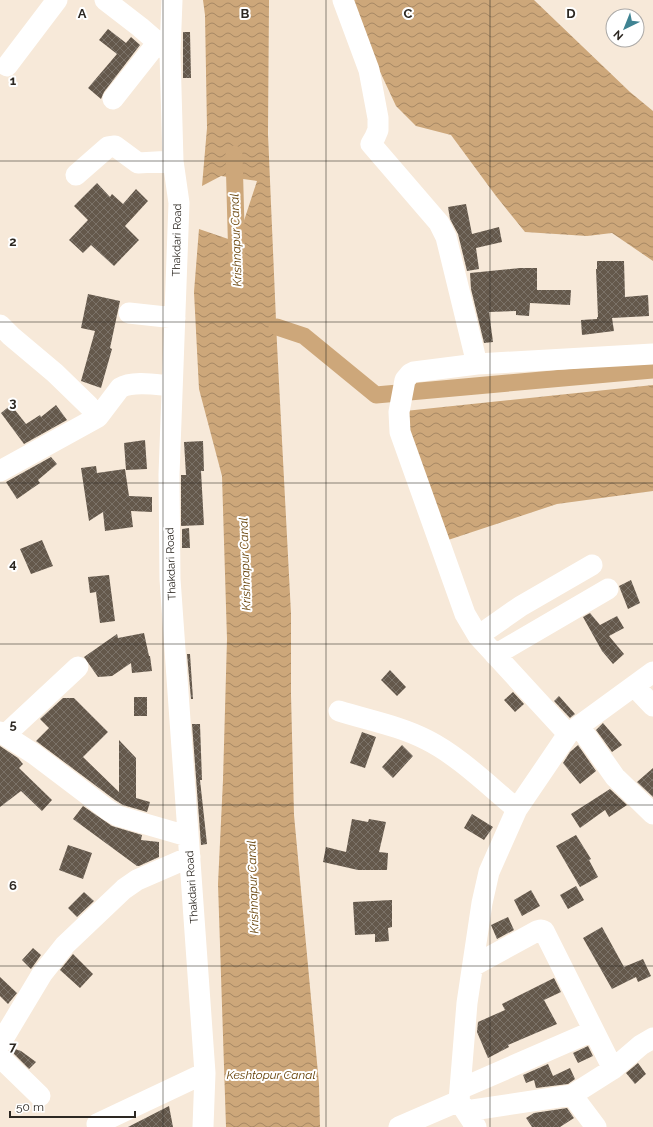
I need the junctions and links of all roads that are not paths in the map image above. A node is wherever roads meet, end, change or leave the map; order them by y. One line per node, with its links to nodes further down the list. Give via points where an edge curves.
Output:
1 (57, 0): 6 (street)
2 (105, 0): 5 (street)
3 (172, 0): 5 (street, Thakdari Road)
4 (343, 0): 14 (street, via 369,70 378,118 378,130 371,144 439,223 446,237)
5 (164, 48): 7 (street); 8 (street, Thakdari Road)
6 (7, 66)
7 (113, 99)
8 (173, 161): 9 (street, via 138,163 115,146 108,146); 11 (street, Thakdari Road, via 179,203)
9 (76, 175)
10 (129, 312): 11 (street)
11 (175, 318): 15 (street, Thakdari Road)
12 (4, 335): 16 (street, via 55,373)
13 (653, 354): 14 (street)
14 (476, 364): 20 (street, via 410,374 405,380 400,432 465,614)
15 (172, 386): 17 (street, via 125,385 98,418); 31 (street, Thakdari Road, via 169,475 170,579)
16 (89, 406)
17 (0, 471)
18 (592, 565): 20 (street, via 521,606)
19 (608, 589): 21 (street)
20 (478, 636): 21 (street)
21 (496, 655): 27 (street)
22 (78, 666): 28 (street)
23 (653, 672): 24 (street)
24 (634, 686): 25 (street); 27 (street)
25 (653, 706)
26 (339, 711): 29 (street, via 428,740 458,760)
27 (573, 730): 29 (street); 30 (street)
28 (3, 733): 31 (street, via 118,816)
29 (517, 809): 33 (street, via 489,872)
30 (653, 814)
31 (188, 836): 32 (street, Thakdari Road)
32 (190, 857): 36 (street, via 136,880 66,945 42,974); 39 (street, Thakdari Road)
33 (473, 966): 34 (street, via 541,930 544,931); 42 (street, via 467,1003)
34 (593, 1031): 38 (street); 42 (street)
35 (653, 1038): 38 (street)
36 (0, 1044)
37 (0, 1057): 41 (street)
38 (613, 1069): 40 (street)
39 (205, 1073): 43 (street); 44 (street, Thakdari Road)
40 (572, 1095): 42 (street); 46 (street)
41 (40, 1096)
42 (465, 1107): 45 (street)
43 (97, 1124)
44 (203, 1127)
45 (399, 1127)
46 (596, 1127)

